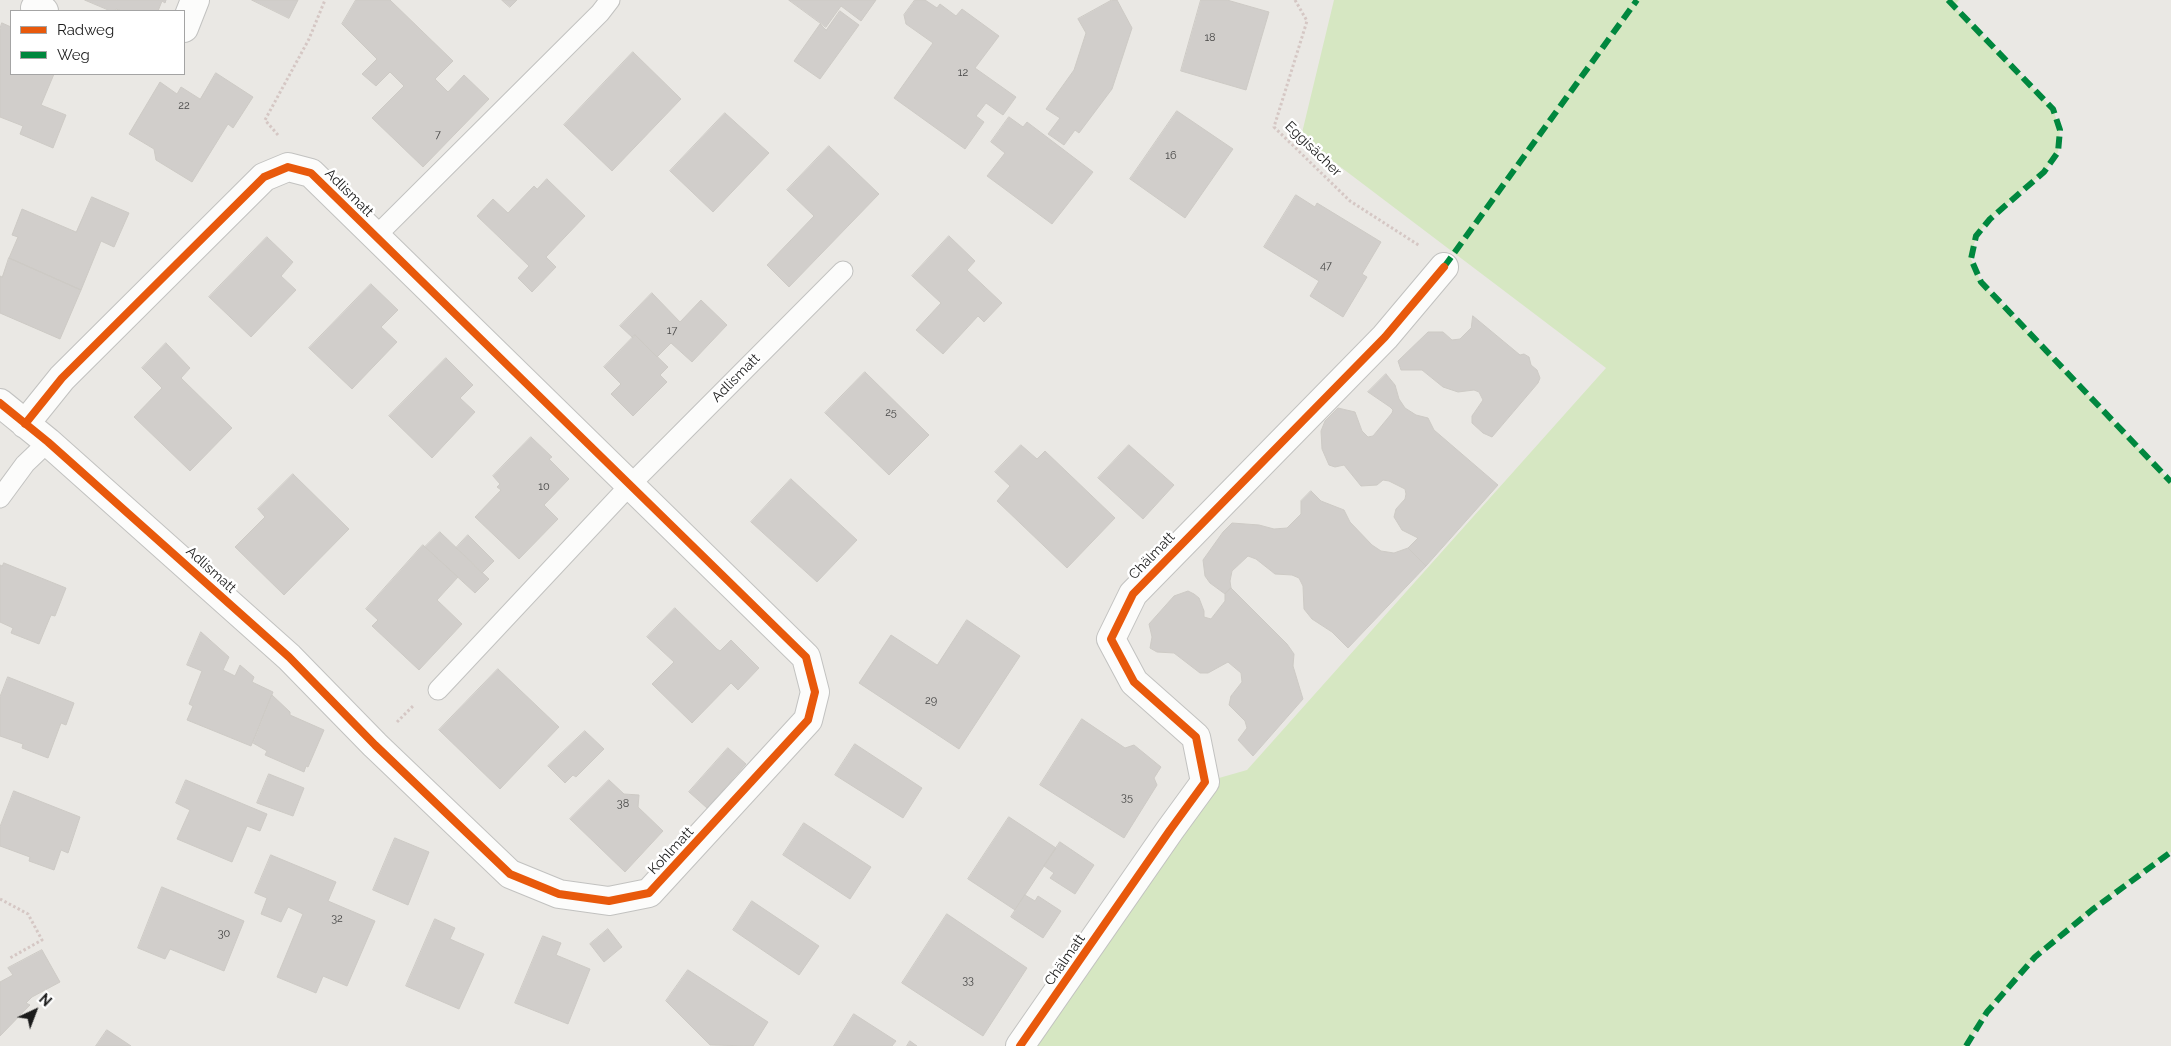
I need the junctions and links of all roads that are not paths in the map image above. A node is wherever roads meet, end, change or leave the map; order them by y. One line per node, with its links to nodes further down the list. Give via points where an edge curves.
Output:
1 (195, 0): 3 (street)
2 (610, 0): 4 (lane, Adlismatt)
3 (185, 25)
4 (375, 237): 8 (street, Adlismatt, via 311,173 288,167 264,177 62,378); 10 (street, Adlismatt)
5 (1444, 267): 14 (street, Chälmatt, via 1385,336 1133,594 1111,639 1134,682 1196,737 1205,782)
6 (843, 271): 10 (lane, Adlismatt)
7 (0, 403): 8 (street, Adlismatt)
8 (25, 424): 9 (street, Adlismatt)
9 (48, 442): 11 (lane); 12 (street, Adlismatt)
10 (630, 485): 12 (street, Kohlmatt, via 806,657 814,692 808,720 649,893 609,901 559,894 510,874 375,745); 13 (lane, Adlismatt)
11 (0, 498)
12 (289, 657)
13 (438, 690)
14 (1020, 1046)

